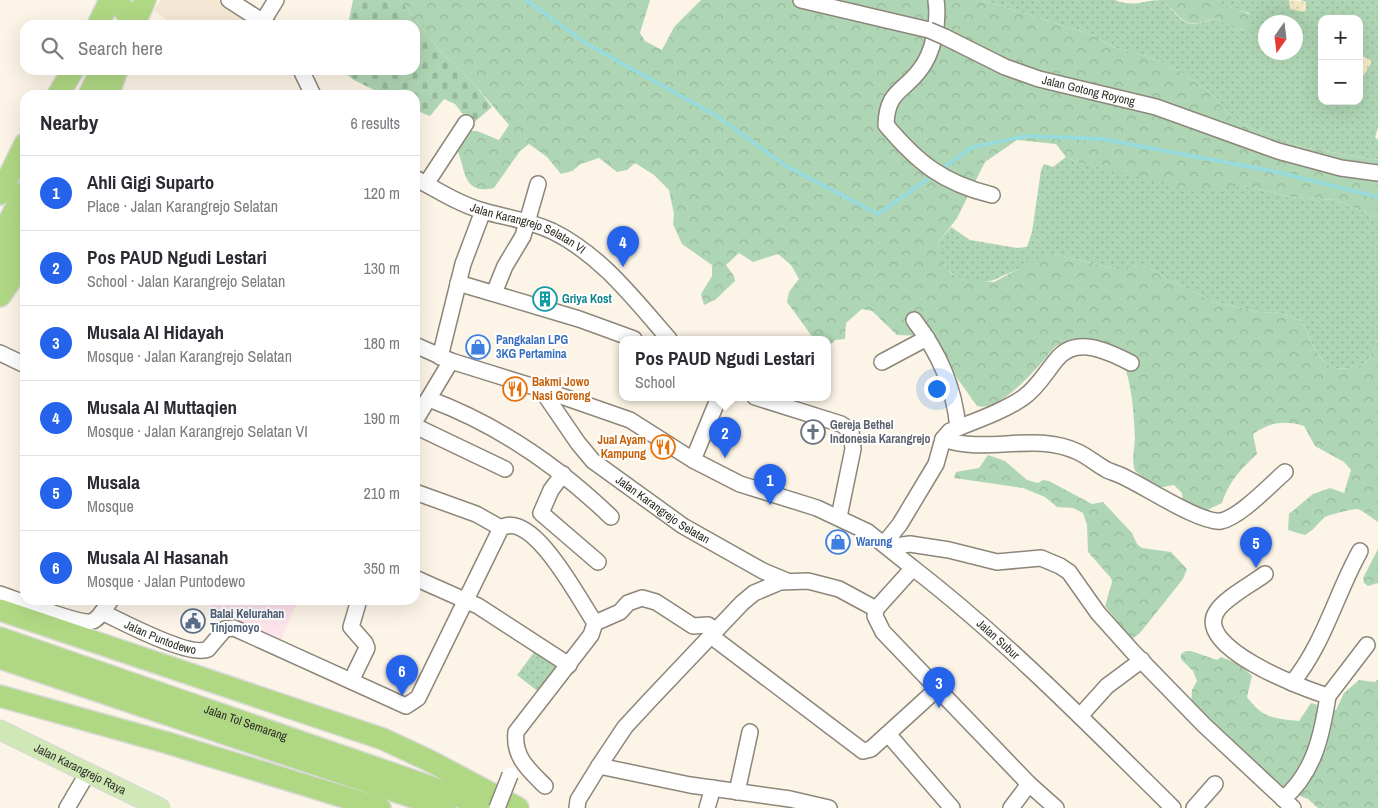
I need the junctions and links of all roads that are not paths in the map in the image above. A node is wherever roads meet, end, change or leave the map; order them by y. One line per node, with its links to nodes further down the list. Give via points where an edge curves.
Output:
1 (111, 0): 8 (highway); 9 (highway)
2 (116, 0): 10 (highway)
3 (145, 0): 11 (highway)
4 (230, 0): 12 (street)
5 (276, 0): 13 (street)
6 (801, 0): 26 (street, Jalan Gotong Royong, bridge, via 929,30 1005,67 1039,79 1156,108 1278,151)
7 (936, 0): 31 (street, via 937,23 925,61 918,73 896,92 886,114 886,125 934,172 956,185)
8 (101, 20)
9 (105, 20)
10 (130, 20)
11 (136, 20)
12 (260, 20)
13 (266, 20)
14 (70, 75): 19 (highway)
15 (84, 75): 20 (highway)
16 (99, 75): 21 (highway)
17 (115, 75): 22 (highway)
18 (304, 75): 23 (street)
19 (61, 90)
20 (77, 90)
21 (91, 90)
22 (110, 90)
23 (311, 90)
24 (466, 123): 28 (street)
25 (20, 154): 30 (highway)
26 (1378, 174)
27 (20, 180): 34 (highway)
28 (420, 181): 33 (street, Jalan Karangrejo Selatan VI, via 457,202)
29 (538, 184): 35 (street)
30 (0, 194)
31 (992, 195)
32 (20, 201): 37 (highway)
33 (484, 211): 35 (street, Jalan Karangrejo Selatan VI); 41 (street)
34 (0, 212)
35 (528, 220): 42 (street); 46 (street, Jalan Karangrejo Selatan VI, via 557,234 600,262)
36 (20, 237): 40 (highway)
37 (0, 238)
38 (20, 258): 40 (highway)
39 (20, 263): 40 (highway)
40 (6, 273): 43 (highway)
41 (458, 283): 42 (street); 50 (street)
42 (494, 293): 45 (street)
43 (0, 296)
44 (914, 320): 47 (street)
45 (626, 336)
46 (666, 336)
47 (927, 338): 51 (street); 60 (street, via 946,373)
48 (420, 347): 50 (street)
49 (0, 353): 52 (street)
50 (446, 359): 54 (street); 55 (street)
51 (882, 362)
52 (20, 363)
53 (1131, 363): 60 (street, via 1092,347 1070,349 1057,358 1023,398)
54 (541, 389): 62 (street, via 630,420); 78 (street, Jalan Karangrejo Selatan, via 578,443 594,460 683,526)
55 (429, 399): 58 (street); 65 (street, via 462,411 515,439)
56 (717, 401): 62 (street)
57 (768, 401): 69 (street, via 841,424 851,431 853,449)
58 (420, 414)
59 (420, 422): 63 (street)
60 (958, 428): 61 (street, via 950,431)
61 (944, 439): 64 (street, via 975,446 1020,442 1060,445 1196,514 1221,521 1238,512); 72 (street, via 936,464)
62 (693, 460): 69 (street, via 758,492)
63 (505, 469)
64 (1285, 472)
65 (563, 474): 67 (street); 68 (street)
66 (420, 494): 70 (street, via 476,514)
67 (540, 513): 71 (street); 74 (street)
68 (611, 517)
69 (839, 517): 72 (street)
70 (501, 528): 71 (street, via 514,525); 80 (street, Jalan Puntodewo)
71 (529, 531): 87 (street, via 562,571)
72 (886, 545): 75 (street); 92 (street, via 910,544 997,562 1031,557 1049,560 1069,572 1098,613)
73 (1360, 551): 95 (street, via 1318,643)
74 (598, 562)
75 (913, 568): 85 (street); 99 (street, Jalan Subur)
76 (1266, 574): 95 (street, via 1217,610 1213,623 1228,648)
77 (420, 580): 80 (street)
78 (787, 581): 85 (street, Jalan Karangrejo Selatan, via 824,584); 88 (street, Jalan Karangrejo Selatan, via 746,598)
79 (0, 594): 81 (street)
80 (465, 599): 93 (street); 94 (street, Jalan Puntodewo, via 418,698 410,705 401,706)
81 (20, 601)
82 (32, 605): 84 (street, via 87,622 94,621)
83 (357, 605): 94 (street, via 351,626 366,648)
84 (106, 606): 94 (street, Jalan Puntodewo, via 162,640 201,651 208,648 225,629 234,628)
85 (876, 608): 96 (street, via 875,616 883,632)
86 (0, 610): 119 (highway, via 383,740)
87 (595, 623): 88 (street, via 620,612 628,602 642,598 656,602 693,626 708,625); 93 (street, via 594,630)
88 (714, 633): 102 (street, via 861,750 868,751); 104 (street, Jalan Karangrejo Selatan, via 625,727)
89 (0, 638): 117 (highway, Jalan Tol Semarang)
90 (1367, 645): 98 (street)
91 (0, 658): 116 (highway, Jalan Tol Semarang)
92 (1142, 660): 99 (street, via 1107,686); 112 (street, via 1204,725)
93 (569, 665): 103 (street, via 516,732 515,745)
94 (352, 681)
95 (1292, 683): 98 (street)
96 (937, 689): 102 (street); 106 (street)
97 (0, 696): 115 (highway)
98 (1328, 696): 112 (street, via 1321,734 1310,765)
99 (1080, 716): 125 (street, Jalan Subur)
100 (0, 730): 105 (main road, Jalan Karangrejo Raya)
101 (750, 732): 110 (street)
102 (888, 734): 122 (street)
103 (521, 762): 108 (street); 118 (street, bridge, via 510,775)
104 (599, 766): 109 (street); 111 (street, Jalan Karangrejo Selatan)
105 (87, 774): 113 (street); 114 (main road, Jalan Karangrejo Raya)
106 (1029, 784): 123 (street); 124 (street)
107 (1215, 784): 126 (street)
108 (545, 786)
109 (713, 788): 110 (street); 120 (street)
110 (737, 792): 121 (street)
111 (578, 804)
112 (1288, 804)
113 (67, 808)
114 (160, 808)
115 (380, 808)
116 (445, 808)
117 (492, 808)
118 (497, 808)
119 (518, 808)
120 (707, 808)
121 (829, 808)
122 (952, 808)
123 (1011, 808)
124 (1056, 808)
125 (1173, 808)
126 (1194, 808)

